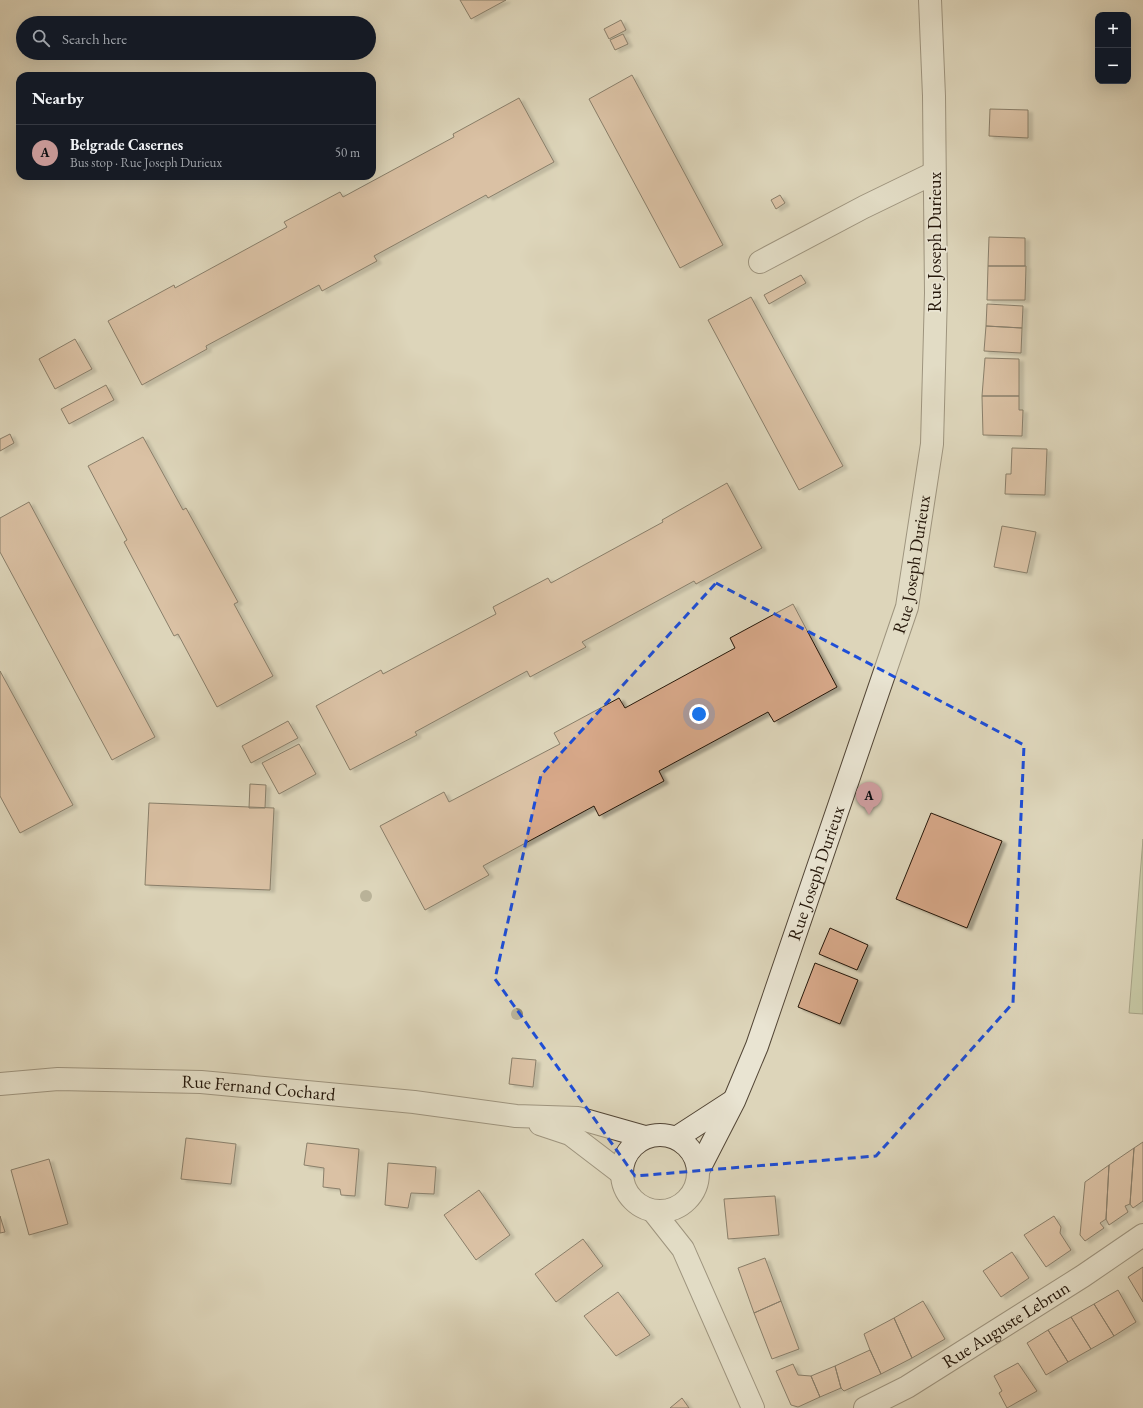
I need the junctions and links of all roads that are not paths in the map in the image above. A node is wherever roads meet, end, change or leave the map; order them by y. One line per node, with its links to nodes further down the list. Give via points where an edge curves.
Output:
1 (930, 0): 2 (street, Rue Joseph Durieux)
2 (934, 173): 3 (street); 5 (street, Rue Joseph Durieux, via 936,293 932,444 907,607 757,1046)
3 (760, 262)
4 (0, 1084): 6 (street, Rue Fernand Cochard, via 58,1079 201,1082 414,1102)
5 (734, 1101): 8 (street); 9 (street, Rue Joseph Durieux)
6 (516, 1116): 7 (street, Rue Fernand Cochard, via 578,1118); 10 (street, Rue Fernand Cochard, via 570,1134)
7 (645, 1137): 8 (street, via 666,1135); 10 (street, via 630,1148)
8 (676, 1138): 9 (street, via 692,1151)
9 (698, 1171): 11 (street, via 697,1183)
10 (621, 1173): 12 (street, via 630,1197 640,1206)
11 (684, 1203): 12 (street, via 664,1211); 14 (street)
12 (653, 1211): 14 (street)
13 (1143, 1235): 16 (street, Rue Auguste Lebrun, via 907,1387)
14 (683, 1249): 15 (street)
15 (753, 1408)
16 (865, 1408)

